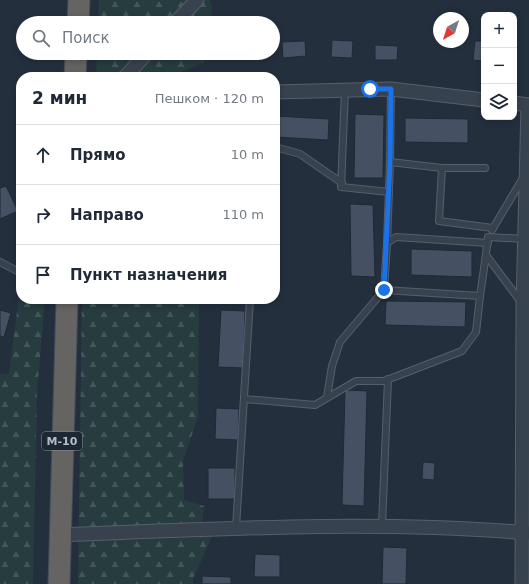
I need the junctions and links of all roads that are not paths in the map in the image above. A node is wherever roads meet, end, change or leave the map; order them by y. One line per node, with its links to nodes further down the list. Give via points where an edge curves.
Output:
1 (79, 0): 3 (highway)
2 (197, 0): 4 (street)
3 (78, 16)
4 (182, 16)
5 (76, 60): 7 (highway)
6 (141, 60): 8 (street)
7 (75, 72)
8 (130, 72)
9 (344, 89): 10 (street); 11 (street); 20 (lane)
10 (391, 89): 12 (street); 16 (lane)
11 (280, 92)
12 (481, 100)
13 (517, 103): 14 (street)
14 (528, 105): 19 (street)
15 (280, 148): 20 (lane, via 300,154)
16 (390, 162): 17 (lane); 21 (lane)
17 (442, 168): 18 (lane); 22 (lane, via 438,221)
18 (486, 168)
19 (526, 173): 22 (lane); 23 (street)
20 (342, 183): 21 (lane, via 341,188)
21 (389, 192): 25 (lane)
22 (493, 228): 24 (lane)
23 (525, 239): 24 (lane); 33 (street)
24 (488, 240): 25 (lane, via 396,237); 26 (lane)
25 (387, 243): 29 (lane)
26 (486, 255): 30 (lane); 33 (lane)
27 (0, 262): 28 (lane)
28 (16, 270)
29 (384, 290): 30 (lane); 35 (lane, via 340,342 332,366)
30 (480, 296): 34 (lane, via 476,332 462,351)
31 (67, 304): 40 (highway, М-10)
32 (250, 304): 36 (lane)
33 (523, 306): 39 (street)
34 (388, 379): 35 (lane, via 356,381); 37 (lane)
35 (327, 397): 36 (lane, via 315,404)
36 (244, 399): 38 (lane)
37 (382, 526): 38 (street); 39 (street)
38 (236, 528): 40 (street)
39 (526, 533): 42 (street)
40 (59, 535): 41 (highway, М-10)
41 (59, 584)
42 (522, 584)

